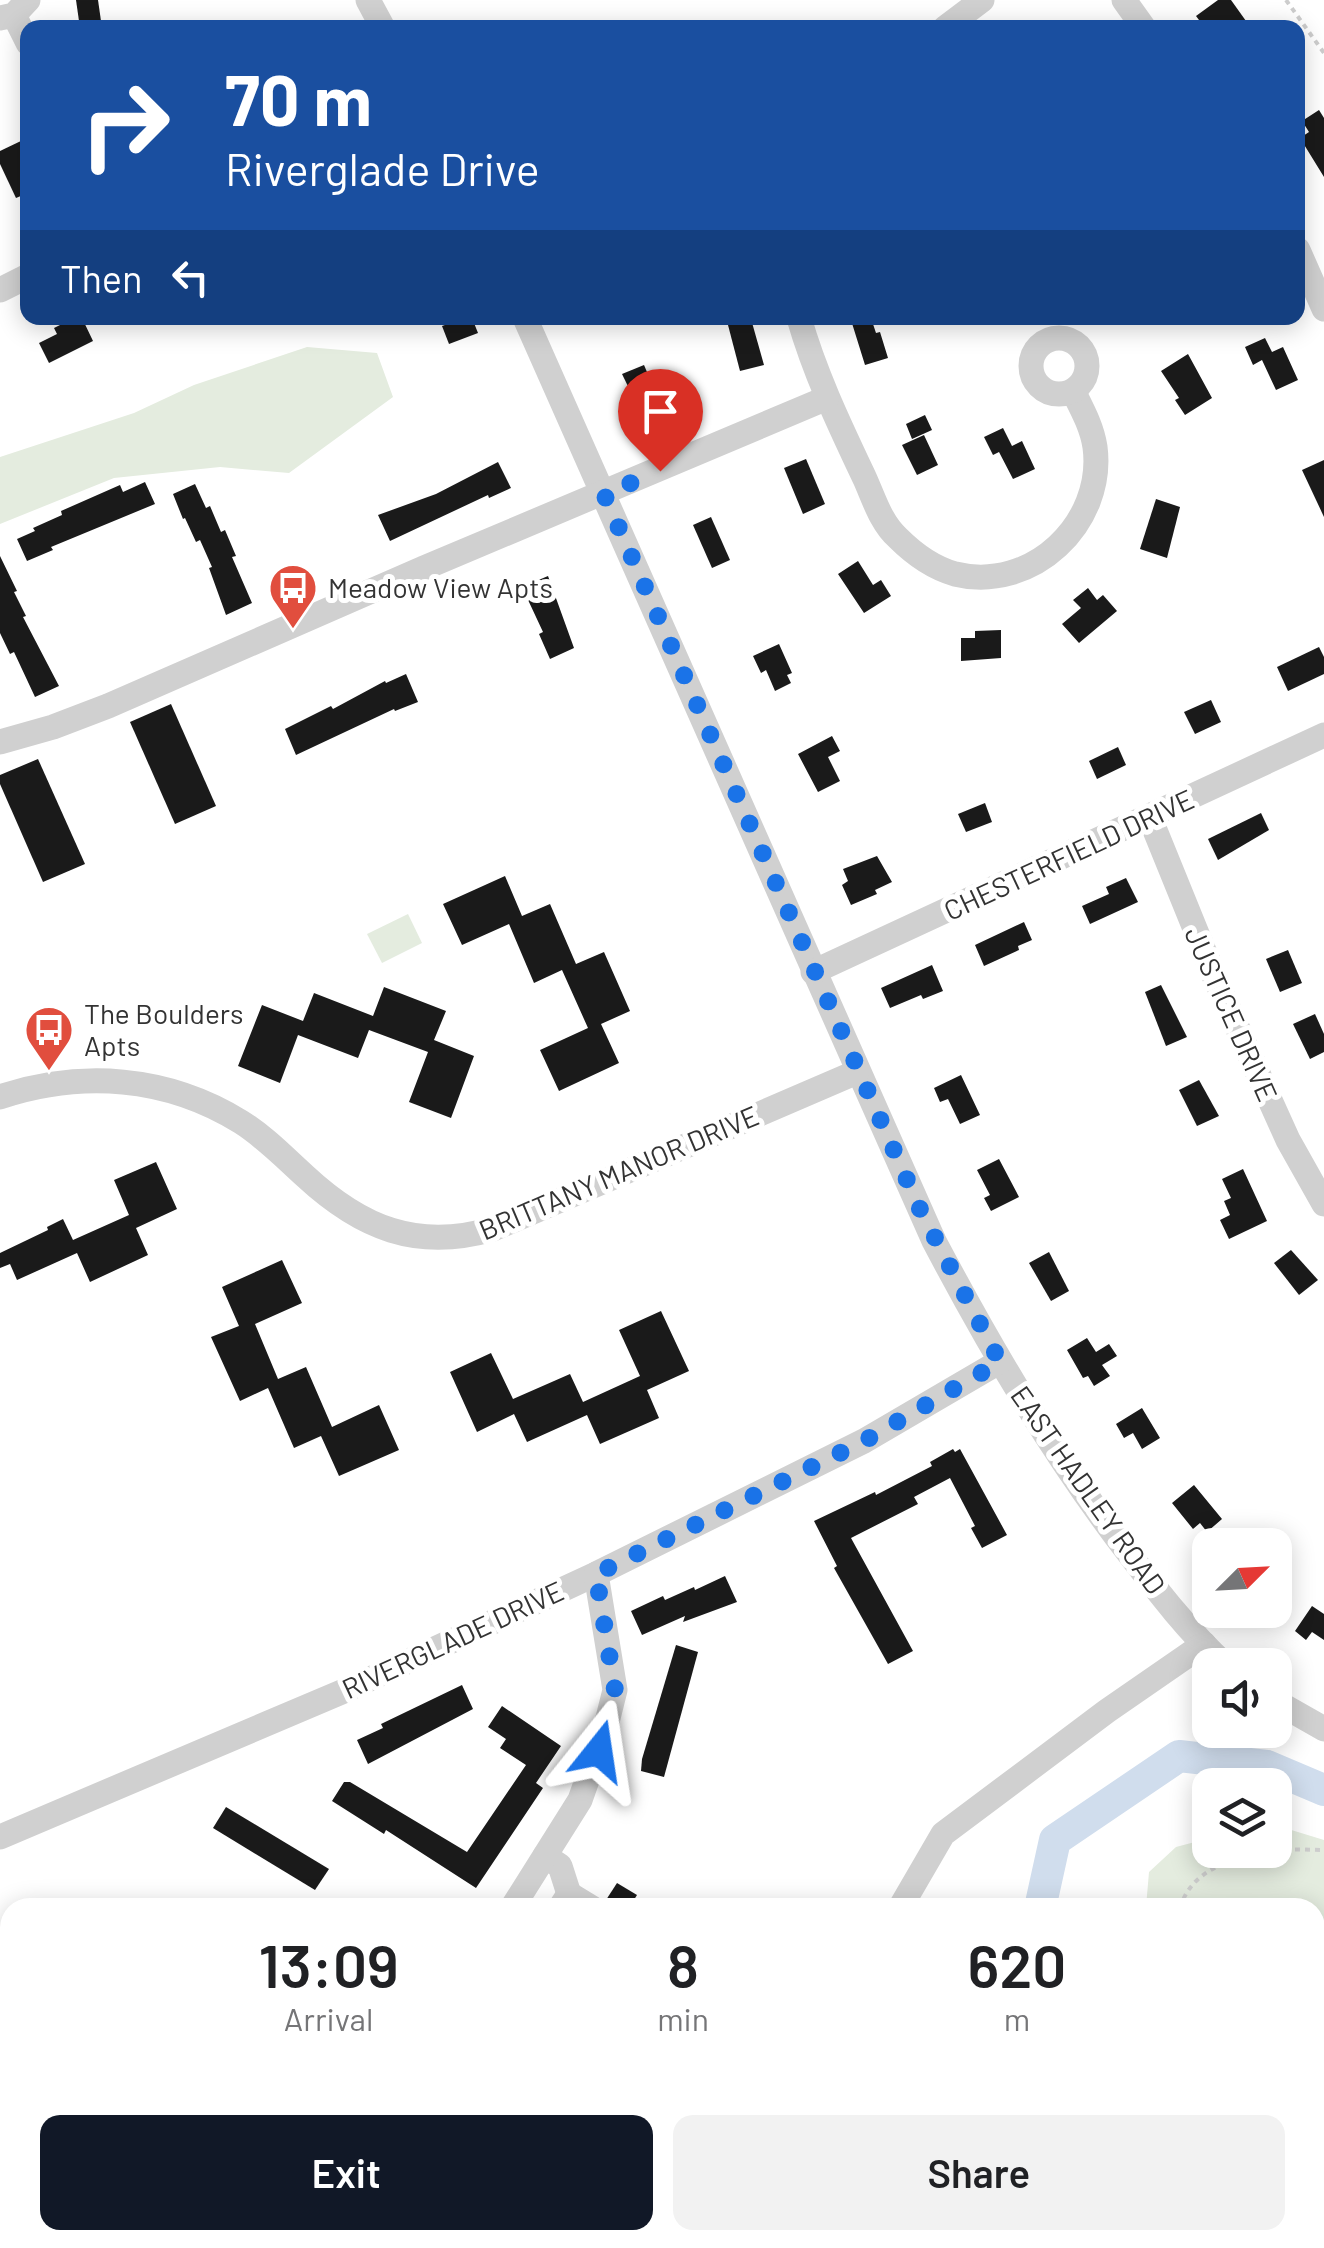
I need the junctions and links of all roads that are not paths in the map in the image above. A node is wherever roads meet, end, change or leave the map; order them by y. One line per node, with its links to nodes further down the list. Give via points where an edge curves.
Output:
1 (982, 0): 2 (street)
2 (956, 20)
3 (1305, 266): 4 (street)
4 (1324, 309)
5 (528, 325): 9 (street, EAST HADLEY ROAD)
6 (801, 325): 8 (street)
7 (1073, 391): 8 (street, via 1096,450 1086,509 1073,531 1042,558 983,576 945,570 891,532)
8 (827, 398): 9 (street)
9 (604, 494): 11 (street, via 95,712); 13 (street, EAST HADLEY ROAD)
10 (1324, 735): 12 (street, CHESTERFIELD DRIVE)
11 (0, 742)
12 (1150, 818): 13 (street, CHESTERFIELD DRIVE); 16 (street, JUSTICE DRIVE, via 1214,978)
13 (813, 972): 14 (street, EAST HADLEY ROAD)
14 (858, 1072): 15 (street, BRITTANY MANOR DRIVE, via 492,1228 448,1238 400,1232 351,1214 240,1121 170,1091 84,1079); 17 (street, EAST HADLEY ROAD, via 934,1241)
15 (0, 1097)
16 (1324, 1204)
17 (1000, 1362): 18 (street, RIVERGLADE DRIVE, via 864,1441); 19 (street, EAST HADLEY ROAD, via 1110,1528)
18 (596, 1574): 23 (street, RIVERGLADE DRIVE, via 344,1691); 24 (street, via 615,1690 580,1800)
19 (1204, 1644): 20 (street, EAST HADLEY ROAD); 27 (street, via 942,1834)
20 (1208, 1648)
21 (1292, 1711): 22 (street)
22 (1324, 1730)
23 (0, 1836)
24 (545, 1856): 25 (street); 26 (street, via 560,1866)
25 (518, 1898)
26 (565, 1898)
27 (906, 1898)

